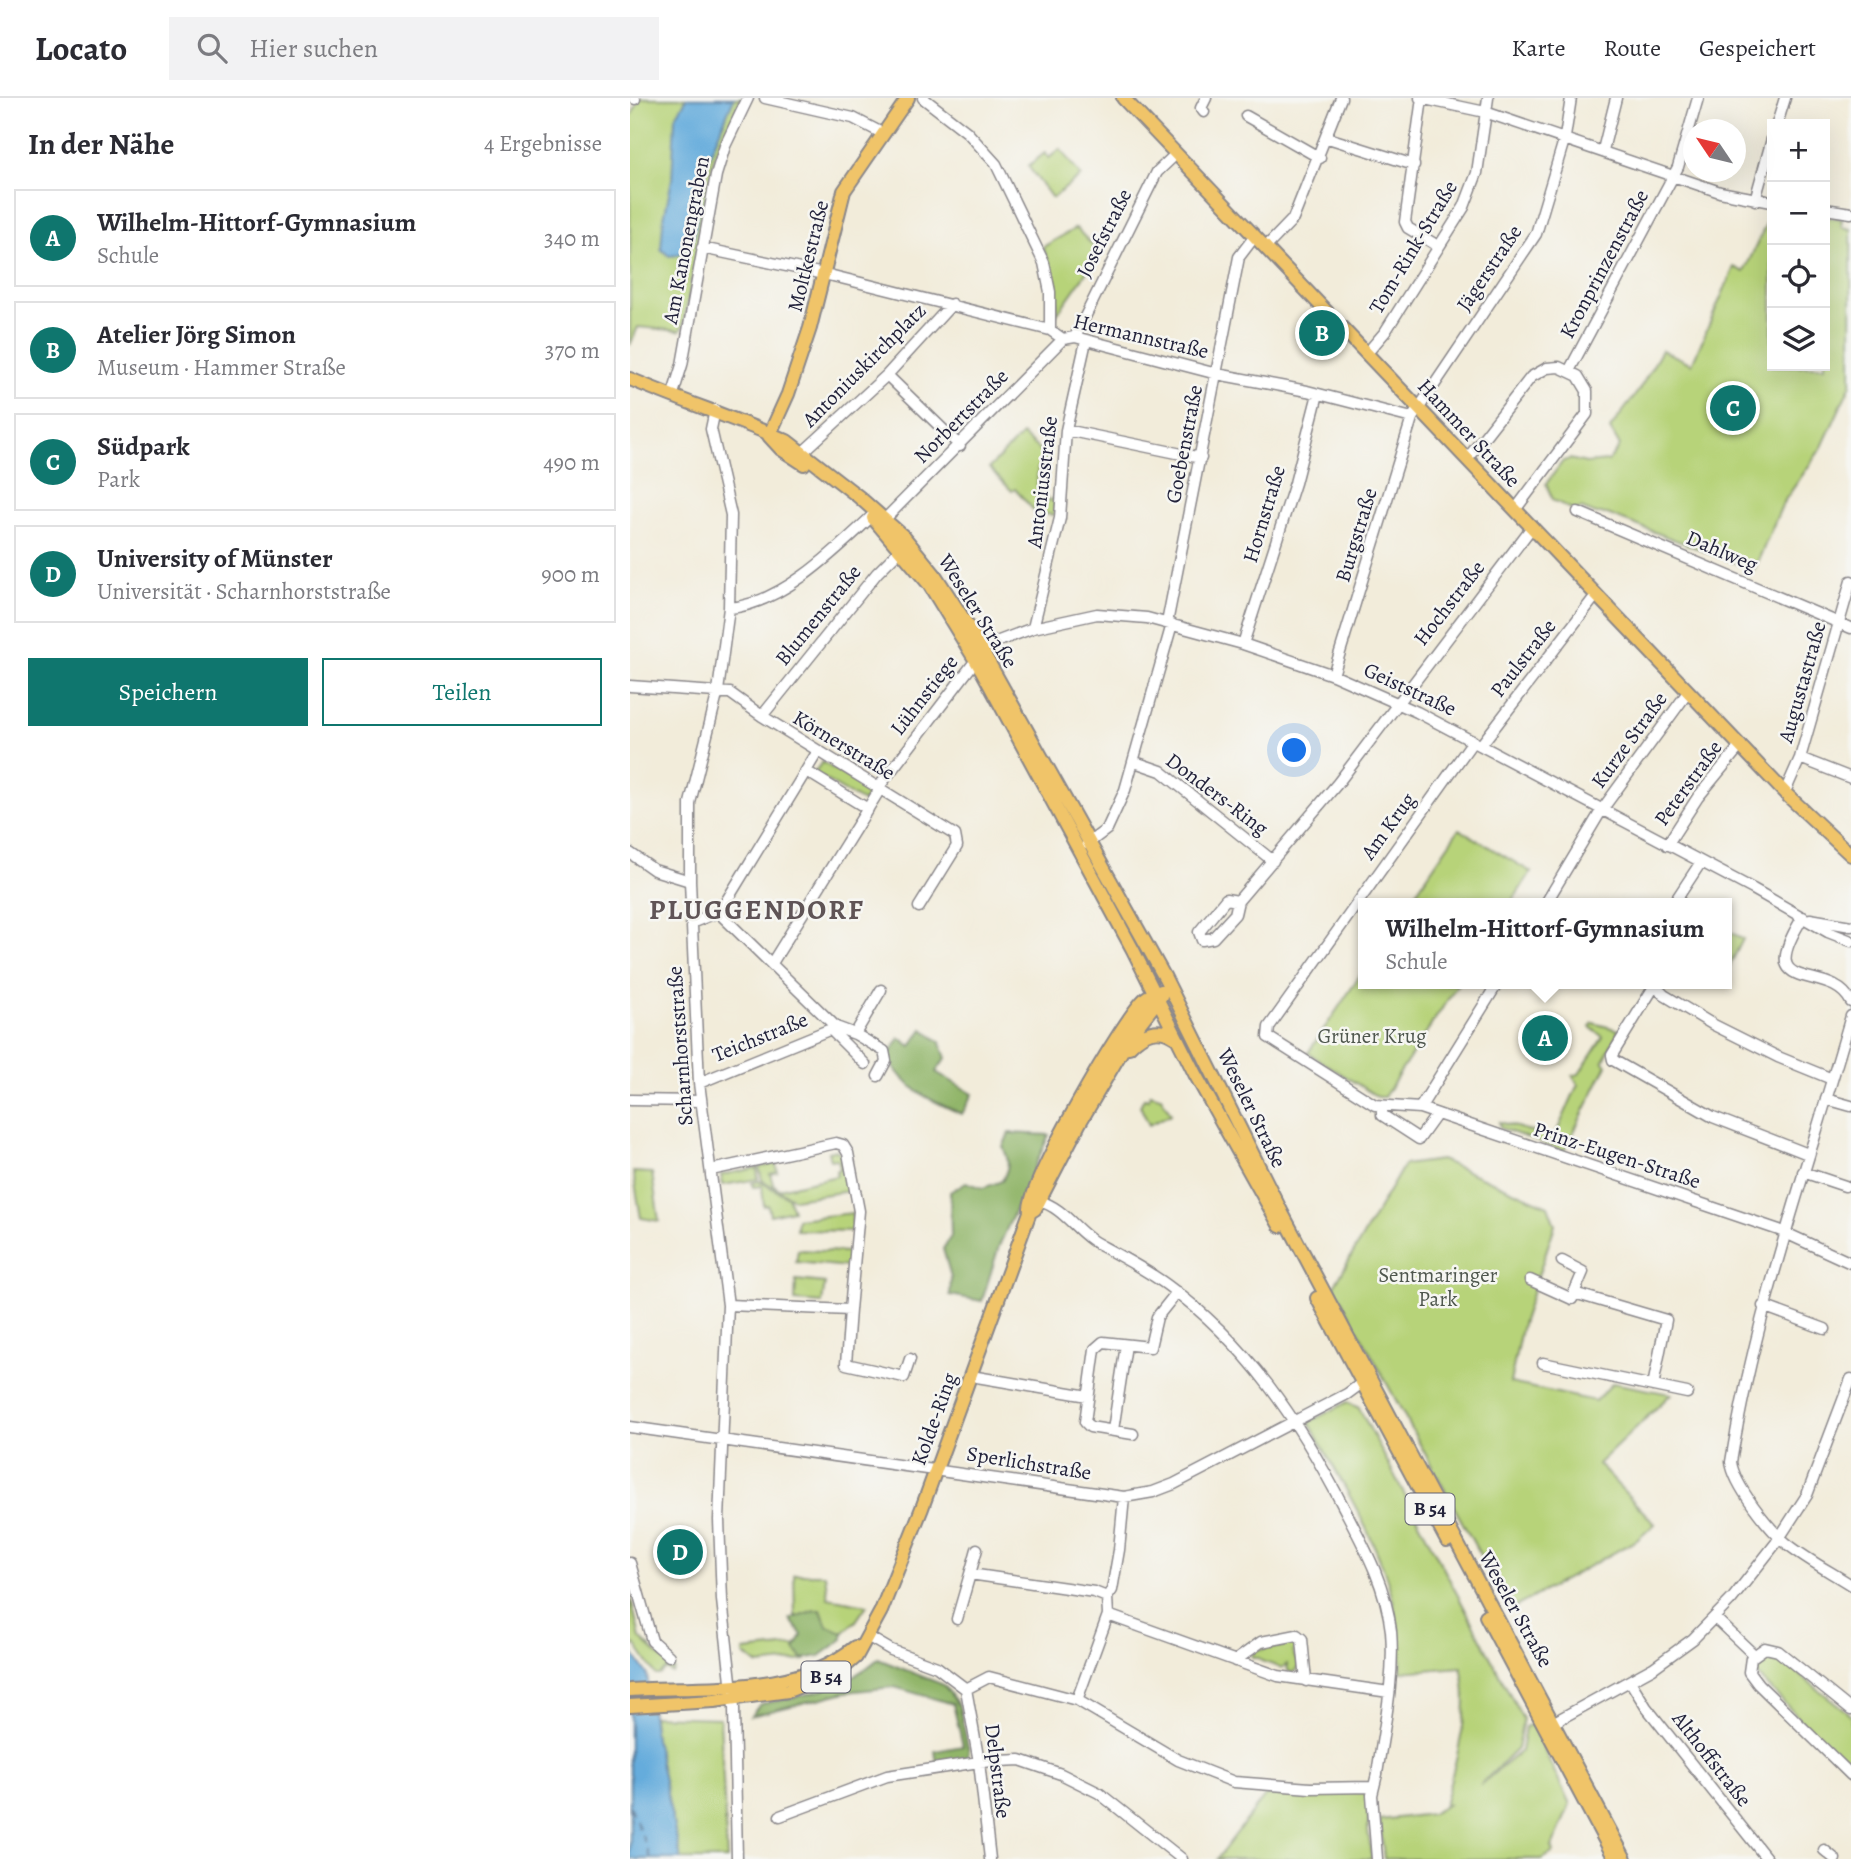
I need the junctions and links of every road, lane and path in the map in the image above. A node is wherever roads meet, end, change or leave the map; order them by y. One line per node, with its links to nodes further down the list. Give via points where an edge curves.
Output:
1 (748, 98): 34 (street, Am Kanonengraben, via 720,160)
2 (765, 98): 18 (street, via 853,118)
3 (908, 98): 18 (main road, Moltkestraße)
4 (923, 98): 37 (street, via 972,136 996,164 1044,263)
5 (1123, 98): 22 (main road, Hammer Straße)
6 (1206, 98): 14 (street)
7 (1340, 98): 20 (street)
8 (1421, 98): 15 (street); 25 (street)
9 (1488, 98): 15 (street, Tom-Rink-Straße)
10 (1570, 98): 19 (street, Jägerstraße)
11 (1616, 98): 21 (street)
12 (1698, 98): 26 (street, Kronprinzenstraße)
13 (1784, 98): 17 (street)
14 (1203, 112)
15 (1485, 112): 19 (street); 32 (street, Tom-Rink-Straße, via 1471,189)
16 (1246, 116): 24 (street)
17 (1778, 119)
18 (882, 133): 35 (main road, Moltkestraße, via 844,191)
19 (1565, 137): 21 (street); 49 (street, Jägerstraße, via 1536,234)
20 (1328, 138): 24 (street); 25 (street)
21 (1604, 150): 26 (street)
22 (1177, 154): 31 (main road, Hammer Straße); 38 (street, Josefstraße, via 1157,172)
23 (1767, 157): 27 (street)
24 (1320, 158): 33 (street, via 1293,219)
25 (1414, 165): 32 (street, via 1406,226)
26 (1674, 176): 27 (street); 42 (street, Kronprinzenstraße)
27 (1755, 200): 28 (street)
28 (1767, 201)
29 (1830, 210): 30 (street)
30 (1851, 213)
31 (1255, 236): 33 (main road, Hammer Straße); 43 (street, Goebenstraße, via 1239,257)
32 (1438, 246): 41 (street, Tom-Rink-Straße)
33 (1266, 247): 41 (main road, Hammer Straße)
34 (702, 248): 35 (street, Hermannstraße); 46 (street, Am Kanonengraben)
35 (823, 275): 36 (street, Hermannstraße); 51 (main road, Moltkestraße, via 805,347)
36 (952, 304): 37 (street, Hermannstraße); 44 (street, Antoniuskirchplatz)
37 (1051, 330): 39 (street, Hermannstraße)
38 (1075, 337): 39 (street, Hermannstraße); 40 (street, Hermannstraße)
39 (1063, 339): 52 (street, Norbertstraße)
40 (1086, 341): 43 (street, Hermannstraße); 50 (street, Antoniusstraße)
41 (1367, 353): 49 (main road, Hammer Straße)
42 (1569, 371): 55 (street, via 1547,368 1531,377); 56 (street, via 1587,391 1587,414)
43 (1217, 374): 47 (street, Hermannstraße); 54 (street, Goebenstraße)
44 (887, 375): 52 (street); 53 (street, Antoniuskirchplatz)
45 (630, 379): 46 (main road, Weseler Straße)
46 (673, 394): 48 (main road, Weseler Straße)
47 (1318, 394): 49 (street, Hermannstraße); 69 (street, Hornstraße)
48 (715, 410): 51 (main road, Weseler Straße); 64 (street, Scharnhorststraße, via 711,429 731,515)
49 (1415, 413): 55 (main road, Hammer Straße); 71 (street, Burgstraße)
50 (1066, 430): 54 (street); 67 (street, Antoniusstraße, via 1060,518)
51 (769, 436): 53 (main road, Weseler Straße); 58 (main road, Weseler Straße)
52 (960, 446): 59 (street, Norbertstraße)
53 (802, 453): 59 (main road, Weseler Straße)
54 (1201, 458): 66 (street, Goebenstraße)
55 (1467, 459): 56 (main road, Hammer Straße)
56 (1515, 510): 60 (main road, Hammer Straße)
57 (1578, 512): 65 (street, Dahlweg)
58 (872, 517): 61 (main road, Weseler Straße); 64 (street, via 819,564 788,584 752,605)
59 (885, 519): 61 (main road, Weseler Straße)
60 (1532, 527): 63 (main road, Hammer Straße); 75 (street, Hochstraße)
61 (905, 545): 70 (main road, Weseler Straße, via 951,598); 76 (street, Blumenstraße, via 876,574)
62 (1851, 581): 65 (street, Augustastraße)
63 (1597, 594): 74 (main road, Hammer Straße); 77 (street, Paulstraße)
64 (729, 608): 73 (street, Scharnhorststraße)
65 (1839, 622): 68 (street, Dahlweg); 80 (street, Augustastraße)
66 (1170, 624): 67 (street, Geiststraße, via 1097,614); 69 (street, Geiststraße); 81 (street, Goebenstraße)
67 (1033, 628): 70 (street, Geiststraße)
68 (1851, 628)
69 (1243, 644): 71 (street, Geiststraße)
70 (976, 653): 84 (street, Lühnstiege); 88 (main road, Weseler Straße); 113 (main road, Weseler Straße)
71 (1333, 676): 75 (street, Geiststraße)
72 (630, 686): 73 (street, Körnerstraße)
73 (718, 691): 76 (street, Körnerstraße, via 730,693); 95 (street, Scharnhorststraße, via 690,803)
74 (1688, 692): 78 (main road, Hammer Straße); 87 (street, Kurze Straße)
75 (1397, 703): 77 (street, Geiststraße); 92 (street, Donders-Ring)
76 (761, 716): 79 (street, Körnerstraße)
77 (1477, 743): 87 (street, Geiststraße); 96 (street, Am Krug)
78 (1741, 745): 85 (main road, Hammer Straße); 89 (street, Peterstraße, via 1698,797)
79 (818, 751): 82 (street); 84 (street, Körnerstraße)
80 (1800, 758): 83 (street); 85 (street, Augustastraße)
81 (1135, 762): 88 (street, Goebenstraße, via 1115,816 1107,829); 92 (street, Donders-Ring, via 1161,771)
82 (806, 771): 86 (street, Körnerstraße); 102 (street)
83 (1851, 778)
84 (879, 789): 86 (street, Lühnstiege); 101 (street, Körnerstraße, via 957,838 957,846)
85 (1786, 794): 91 (main road, Hammer Straße); 94 (main road, Hammer Straße, via 1791,805)
86 (868, 809): 107 (street, Lühnstiege)
87 (1601, 811): 89 (street, Geiststraße); 97 (street, Kurze Straße)
88 (1087, 844): 108 (main road, Weseler Straße)
89 (1667, 845): 93 (street, Geiststraße)
90 (630, 853): 95 (street, via 654,870)
91 (1851, 855)
92 (1273, 861): 99 (street, Donders-Ring)
93 (1701, 862): 98 (street); 103 (street, Geiststraße)
94 (1851, 863)
95 (690, 881): 104 (street, Scharnhorststraße)
96 (1363, 898)
97 (1549, 898)
98 (1677, 898)
99 (1238, 901)
100 (1358, 905): 128 (street, Am Krug, via 1269,1027 1268,1037)
101 (919, 907)
102 (718, 912): 104 (street); 107 (street)
103 (1805, 918): 105 (street, Geiststraße); 106 (street, Geiststraße); 114 (street, via 1785,948 1786,963 1792,970 1841,990)
104 (691, 923): 123 (street, Scharnhorststraße)
105 (1851, 926)
106 (1851, 941)
107 (772, 963): 116 (street)
108 (1169, 988): 113 (main road, Kolde-Ring / B 54); 152 (main road, Weseler Straße / B 54)
109 (1494, 989): 129 (street)
110 (1651, 989): 131 (street, via 1613,1060 1713,1117)
111 (1659, 989): 122 (street, via 1712,1024)
112 (881, 990): 117 (street)
113 (1156, 997): 118 (main road, Weseler Straße / B 54); 119 (main road, Kolde-Ring / B 54); 136 (main road, Kolde-Ring / B 54, via 1146,998 1137,1009 1082,1097 1031,1198)
114 (1851, 1003)
115 (1851, 1016): 122 (street)
116 (833, 1028): 117 (street); 120 (street); 123 (street, Teichstraße)
117 (855, 1034): 121 (street, via 884,1051 886,1061)
118 (1176, 1038): 119 (main road, Kolde-Ring / B 54, via 1151,1031); 152 (main road, Weseler Straße / B 54)
119 (1124, 1052): 135 (main road, Kolde-Ring / B 54)
120 (865, 1064)
121 (878, 1076)
122 (1832, 1079): 124 (street)
123 (699, 1083): 126 (street, Scharnhorststraße)
124 (1826, 1099): 127 (street); 131 (street)
125 (630, 1100): 126 (street)
126 (701, 1101): 132 (street, Scharnhorststraße)
127 (1851, 1106)
128 (1382, 1108): 129 (street, Prinz-Eugen-Straße); 130 (street, via 1387,1120 1419,1139)
129 (1420, 1108): 130 (street, Prinz-Eugen-Straße)
130 (1437, 1114): 137 (street, Prinz-Eugen-Straße)
131 (1808, 1154): 133 (street)
132 (711, 1170): 143 (street, Scharnhorststraße); 145 (street, via 836,1143 845,1147 859,1211)
133 (1803, 1172): 134 (street); 137 (street)
134 (1845, 1185)
135 (1039, 1201): 136 (main road, Kolde-Ring / B 54); 141 (street, via 1054,1206 1095,1242)
136 (1030, 1212): 150 (main road, Kolde-Ring / B 54)
137 (1784, 1232): 139 (street, Prinz-Eugen-Straße); 144 (street)
138 (1562, 1261): 142 (street, via 1583,1272)
139 (1851, 1262)
140 (1530, 1280): 142 (street, via 1572,1299)
141 (1177, 1292): 147 (street, via 1157,1317 1150,1347); 156 (street, via 1239,1349)
142 (1574, 1293): 153 (street, via 1666,1320)
143 (728, 1305): 145 (street); 160 (street, Scharnhorststraße)
144 (1763, 1306): 146 (street); 163 (street, via 1731,1462 1755,1509)
145 (850, 1310): 148 (street, via 846,1364 904,1377)
146 (1825, 1329)
147 (1126, 1345): 155 (street, via 1097,1345); 158 (street)
148 (910, 1359)
149 (1543, 1363): 153 (street)
150 (971, 1376): 155 (street); 161 (main road, Kolde-Ring / B 54)
151 (1851, 1379): 163 (street, via 1807,1494)
152 (1365, 1380): 156 (street, Sperlichstraße); 185 (main road, Weseler Straße / B 54)
153 (1653, 1386): 154 (street)
154 (1687, 1393)
155 (1088, 1396): 158 (street, via 1085,1422)
156 (1295, 1420): 162 (street, Sperlichstraße, via 1161,1490); 181 (street, via 1380,1581 1391,1631)
157 (630, 1427): 160 (street, Sperlichstraße)
158 (1113, 1430): 159 (street)
159 (1133, 1434)
160 (720, 1439): 161 (street, Sperlichstraße); 180 (street, Scharnhorststraße, via 721,1575)
161 (931, 1471): 162 (street, Sperlichstraße); 172 (main road, Kolde-Ring / B 54, via 881,1611)
162 (1129, 1496): 168 (street)
163 (1779, 1536): 167 (street); 170 (street)
164 (977, 1549): 166 (street)
165 (630, 1563): 174 (street, via 652,1641)
166 (970, 1574): 168 (street); 171 (street)
167 (1851, 1585)
168 (1107, 1597): 169 (street)
169 (1108, 1615): 175 (street); 182 (street)
170 (1715, 1618): 173 (street); 177 (street, via 1688,1643)
171 (957, 1619)
172 (867, 1636): 178 (street, via 937,1667); 180 (main road, Kolde-Ring / B 54, via 844,1656 808,1674)
173 (1753, 1654): 184 (street, via 1765,1648 1779,1651); 187 (street, via 1749,1672 1758,1684)
174 (669, 1656)
175 (1236, 1661): 176 (street); 176 (street, via 1261,1642 1297,1634 1302,1639)
176 (1306, 1681): 181 (street)
177 (1630, 1681): 185 (street); 197 (street, Althoffstraße)
178 (966, 1689): 182 (street, via 989,1678); 186 (street, Delpstraße)
179 (630, 1690): 180 (main road, B 54, via 671,1687)
180 (733, 1692): 183 (main road, B 54, via 673,1704); 191 (street, Scharnhorststraße)
181 (1390, 1692): 188 (street)
182 (1077, 1700): 188 (street, via 1209,1775 1258,1786)
183 (630, 1706)
184 (1851, 1710)
185 (1550, 1725): 195 (main road, Weseler Straße / B 54); 196 (main road, Weseler Straße / B 54)
186 (979, 1762): 189 (street, via 876,1779); 192 (street, Delpstraße); 193 (street, via 1020,1760 1074,1779 1117,1805)
187 (1851, 1775)
188 (1372, 1787): 194 (street)
189 (780, 1816)
190 (1824, 1850): 198 (street)
191 (737, 1859)
192 (990, 1859)
193 (1182, 1859)
194 (1377, 1859)
195 (1615, 1859)
196 (1626, 1859)
197 (1766, 1859)
198 (1835, 1859)

